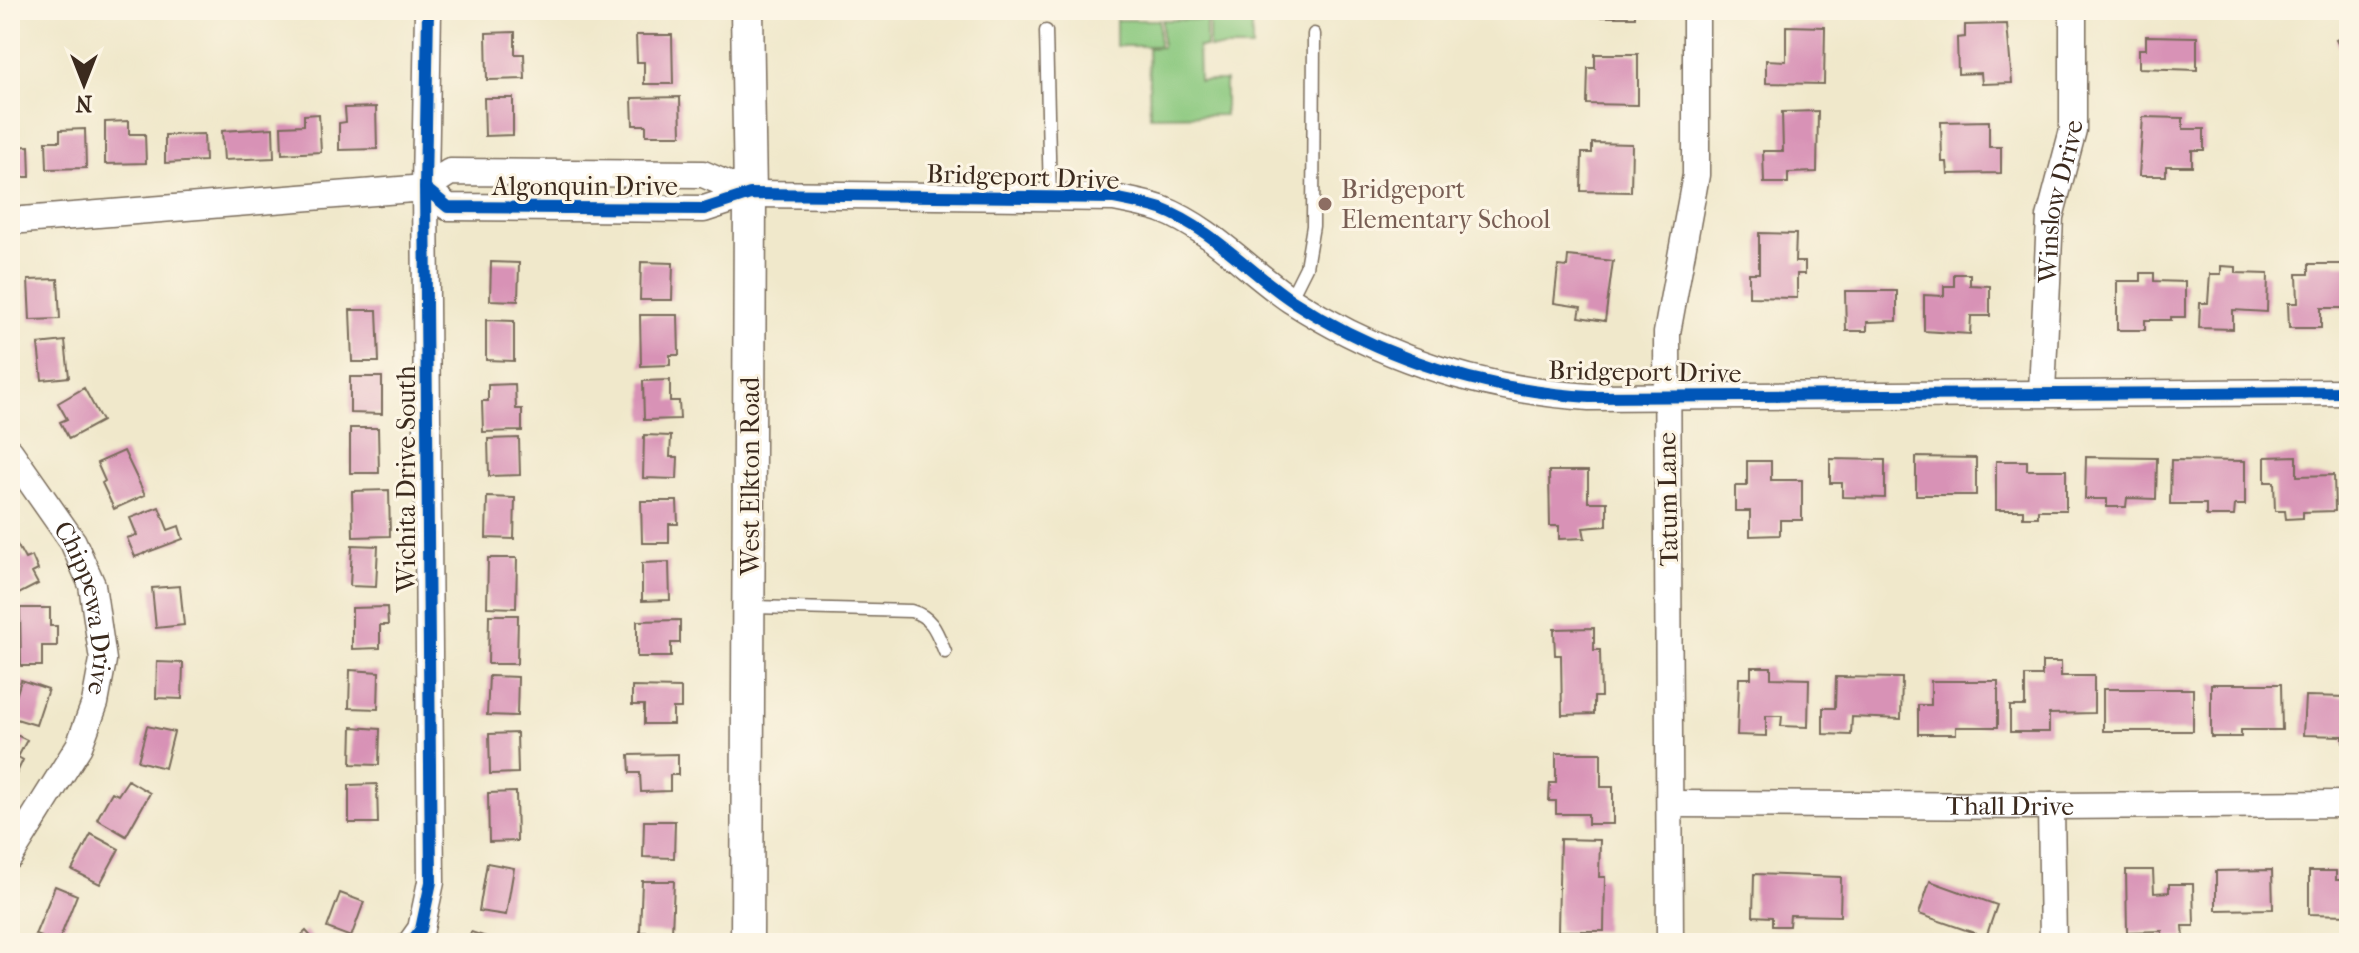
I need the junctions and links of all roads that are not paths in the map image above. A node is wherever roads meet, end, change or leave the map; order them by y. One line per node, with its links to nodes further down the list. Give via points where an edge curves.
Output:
1 (428, 10): 7 (street, Wichita Drive South)
2 (747, 10): 8 (street, West Elkton Road)
3 (1696, 10): 14 (street, Tatum Lane, via 1696,175 1667,333)
4 (2073, 10): 12 (street, Winslow Drive, via 2073,130 2050,217)
5 (1046, 31): 9 (lane)
6 (1314, 34): 11 (lane, via 1313,226 1306,267)
7 (425, 188): 8 (street, Algonquin Drive, via 450,172 703,174); 8 (street, Algonquin Drive, via 448,207 704,209); 10 (street, Algonquin Drive); 22 (street, Wichita Drive South, via 431,882 421,929)
8 (750, 194): 9 (street, Bridgeport Drive); 16 (street, West Elkton Road)
9 (1050, 197): 11 (street, Bridgeport Drive, via 1114,198 1162,209 1205,233)
10 (10, 221)
11 (1290, 299): 14 (street, Bridgeport Drive, via 1352,336 1470,379 1539,394)
12 (2042, 392): 13 (street, Bridgeport Drive); 14 (street, Bridgeport Drive)
13 (2349, 392)
14 (1667, 396): 18 (street, Tatum Lane)
15 (10, 452): 21 (street, Chippewa Drive, via 73,542 92,585 103,660 79,746)
16 (750, 607): 17 (lane, via 911,611 931,622); 23 (street, West Elkton Road)
17 (945, 652)
18 (1670, 804): 20 (street, Thall Drive); 24 (street, Tatum Lane)
19 (2349, 804): 20 (street, Thall Drive)
20 (2051, 806): 25 (street)
21 (10, 856)
22 (411, 943)
23 (747, 943)
24 (1670, 943)
25 (2053, 943)

